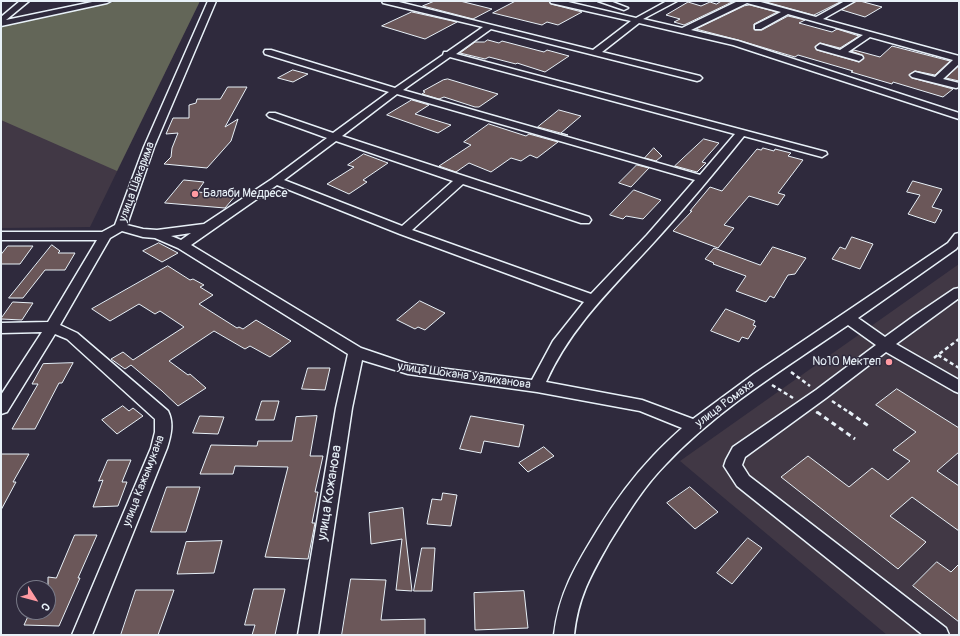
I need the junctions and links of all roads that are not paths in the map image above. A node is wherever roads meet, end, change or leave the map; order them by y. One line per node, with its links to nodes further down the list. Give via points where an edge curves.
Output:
1 (25, 1): 14 (street)
2 (107, 1): 14 (street)
3 (386, 1): 15 (street)
4 (554, 1): 12 (street)
5 (602, 1): 12 (street)
6 (673, 1): 12 (street)
7 (744, 1): 16 (street)
8 (749, 1): 11 (street)
9 (851, 1): 13 (street)
10 (214, 2): 40 (street, улица Шакарима, via 149,147)
11 (787, 12): 13 (street); 17 (street, via 754,26)
12 (640, 17): 16 (street); 21 (street)
13 (816, 20): 18 (street)
14 (1, 22)
15 (490, 26): 21 (street); 23 (street)
16 (683, 31): 31 (street, via 761,51)
17 (771, 32)
18 (868, 34): 22 (street); 27 (street, via 959,58)
19 (820, 47): 22 (street)
20 (268, 52): 29 (street)
21 (596, 52): 26 (street)
22 (842, 52): 24 (street)
23 (447, 54): 29 (street); 32 (street)
24 (859, 58)
25 (915, 75): 27 (street)
26 (697, 78)
27 (937, 80): 28 (street)
28 (956, 86)
29 (396, 91): 33 (street); 35 (street)
30 (272, 115): 33 (street)
31 (959, 116)
32 (742, 132): 34 (street); 35 (street)
33 (336, 138): 36 (street); 37 (street)
34 (822, 154)
35 (703, 179): 48 (street)
36 (461, 180): 38 (street); 41 (street)
37 (276, 181): 39 (street); 41 (street)
38 (586, 220)
39 (210, 226): 42 (street); 46 (street)
40 (120, 227): 42 (street, улица Шокана Уалиханова); 44 (street, улица Шакарима)
41 (404, 231): 48 (street)
42 (157, 234): 46 (street, улица Шокана Уалиханова)
43 (1, 236): 44 (street)
44 (105, 236): 50 (street, улица Шакарима)
45 (956, 244): 49 (street, улица Ромаха)
46 (182, 245): 53 (street, улица Шокана Уалиханова)
47 (959, 292): 52 (street, via 918,319)
48 (593, 300): 54 (street, via 561,340)
49 (848, 318): 52 (street); 57 (street, улица Ромаха, via 780,363)
50 (52, 327): 51 (street, улица Кажымукана); 56 (street, улица Шакарима); 58 (street, улица Кажымукана, via 72,336 162,415 164,423 159,448)
51 (1, 328)
52 (886, 345): 55 (street); 61 (street, via 739,452 734,460 734,466 743,481)
53 (356, 352): 54 (street, улица Шокана Уалиханова, via 408,368); 59 (street, улица Кожанова, via 344,408)
54 (537, 386): 57 (street, улица Шокана Уалиханова, via 642,406)
55 (959, 388)
56 (1, 408)
57 (694, 427): 60 (street, улица Ромаха, via 659,460 614,519 580,575 566,616)
58 (82, 635)
59 (308, 635)
60 (564, 635)
61 (939, 635)

